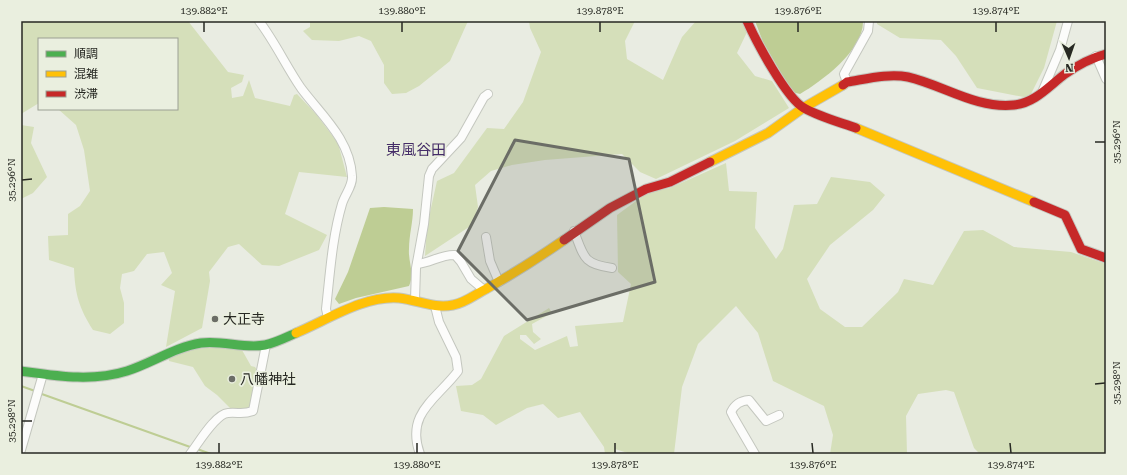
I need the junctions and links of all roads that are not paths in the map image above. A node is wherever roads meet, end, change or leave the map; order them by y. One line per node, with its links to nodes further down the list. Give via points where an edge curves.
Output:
1 (259, 21): 21 (street, via 301,86 340,138 350,162 352,177 342,203 332,245 326,309)
2 (747, 21): 11 (street, via 755,40 791,97)
3 (869, 21): 8 (street, via 868,31 844,74)
4 (1068, 21): 9 (street, via 1060,50)
5 (1106, 54): 6 (street)
6 (1096, 56): 7 (street); 9 (street)
7 (1106, 79)
8 (847, 82): 9 (street, via 880,77 907,77 957,95 1000,106 1030,101); 11 (street)
9 (1043, 91)
10 (488, 94): 15 (street, via 461,138 432,169 429,176)
11 (803, 108): 12 (street, via 768,133 670,182 646,189); 14 (street, via 869,132 1065,215 1081,249)
12 (574, 231): 16 (street, via 589,262 596,266); 17 (street, via 528,265)
13 (486, 237): 17 (street, via 490,260)
14 (1106, 258)
15 (417, 264): 18 (street, via 455,255 471,279); 19 (street)
16 (612, 268)
17 (499, 282): 18 (street)
18 (484, 290): 20 (street, via 454,306)
19 (415, 300): 20 (street); 21 (street, via 378,300 347,309)
20 (435, 306): 28 (street, via 438,322 456,357 458,371 420,413 416,442)
21 (328, 318): 22 (street)
22 (266, 345): 24 (street, via 201,343 127,371 105,376 62,378); 27 (street, via 253,411 244,414 227,413 216,420)
23 (21, 371): 24 (street)
24 (43, 374): 26 (street)
25 (779, 415): 29 (street, via 766,421 749,400 743,400 733,408 734,418)
26 (21, 450)
27 (190, 454)
28 (420, 454)
29 (755, 454)

